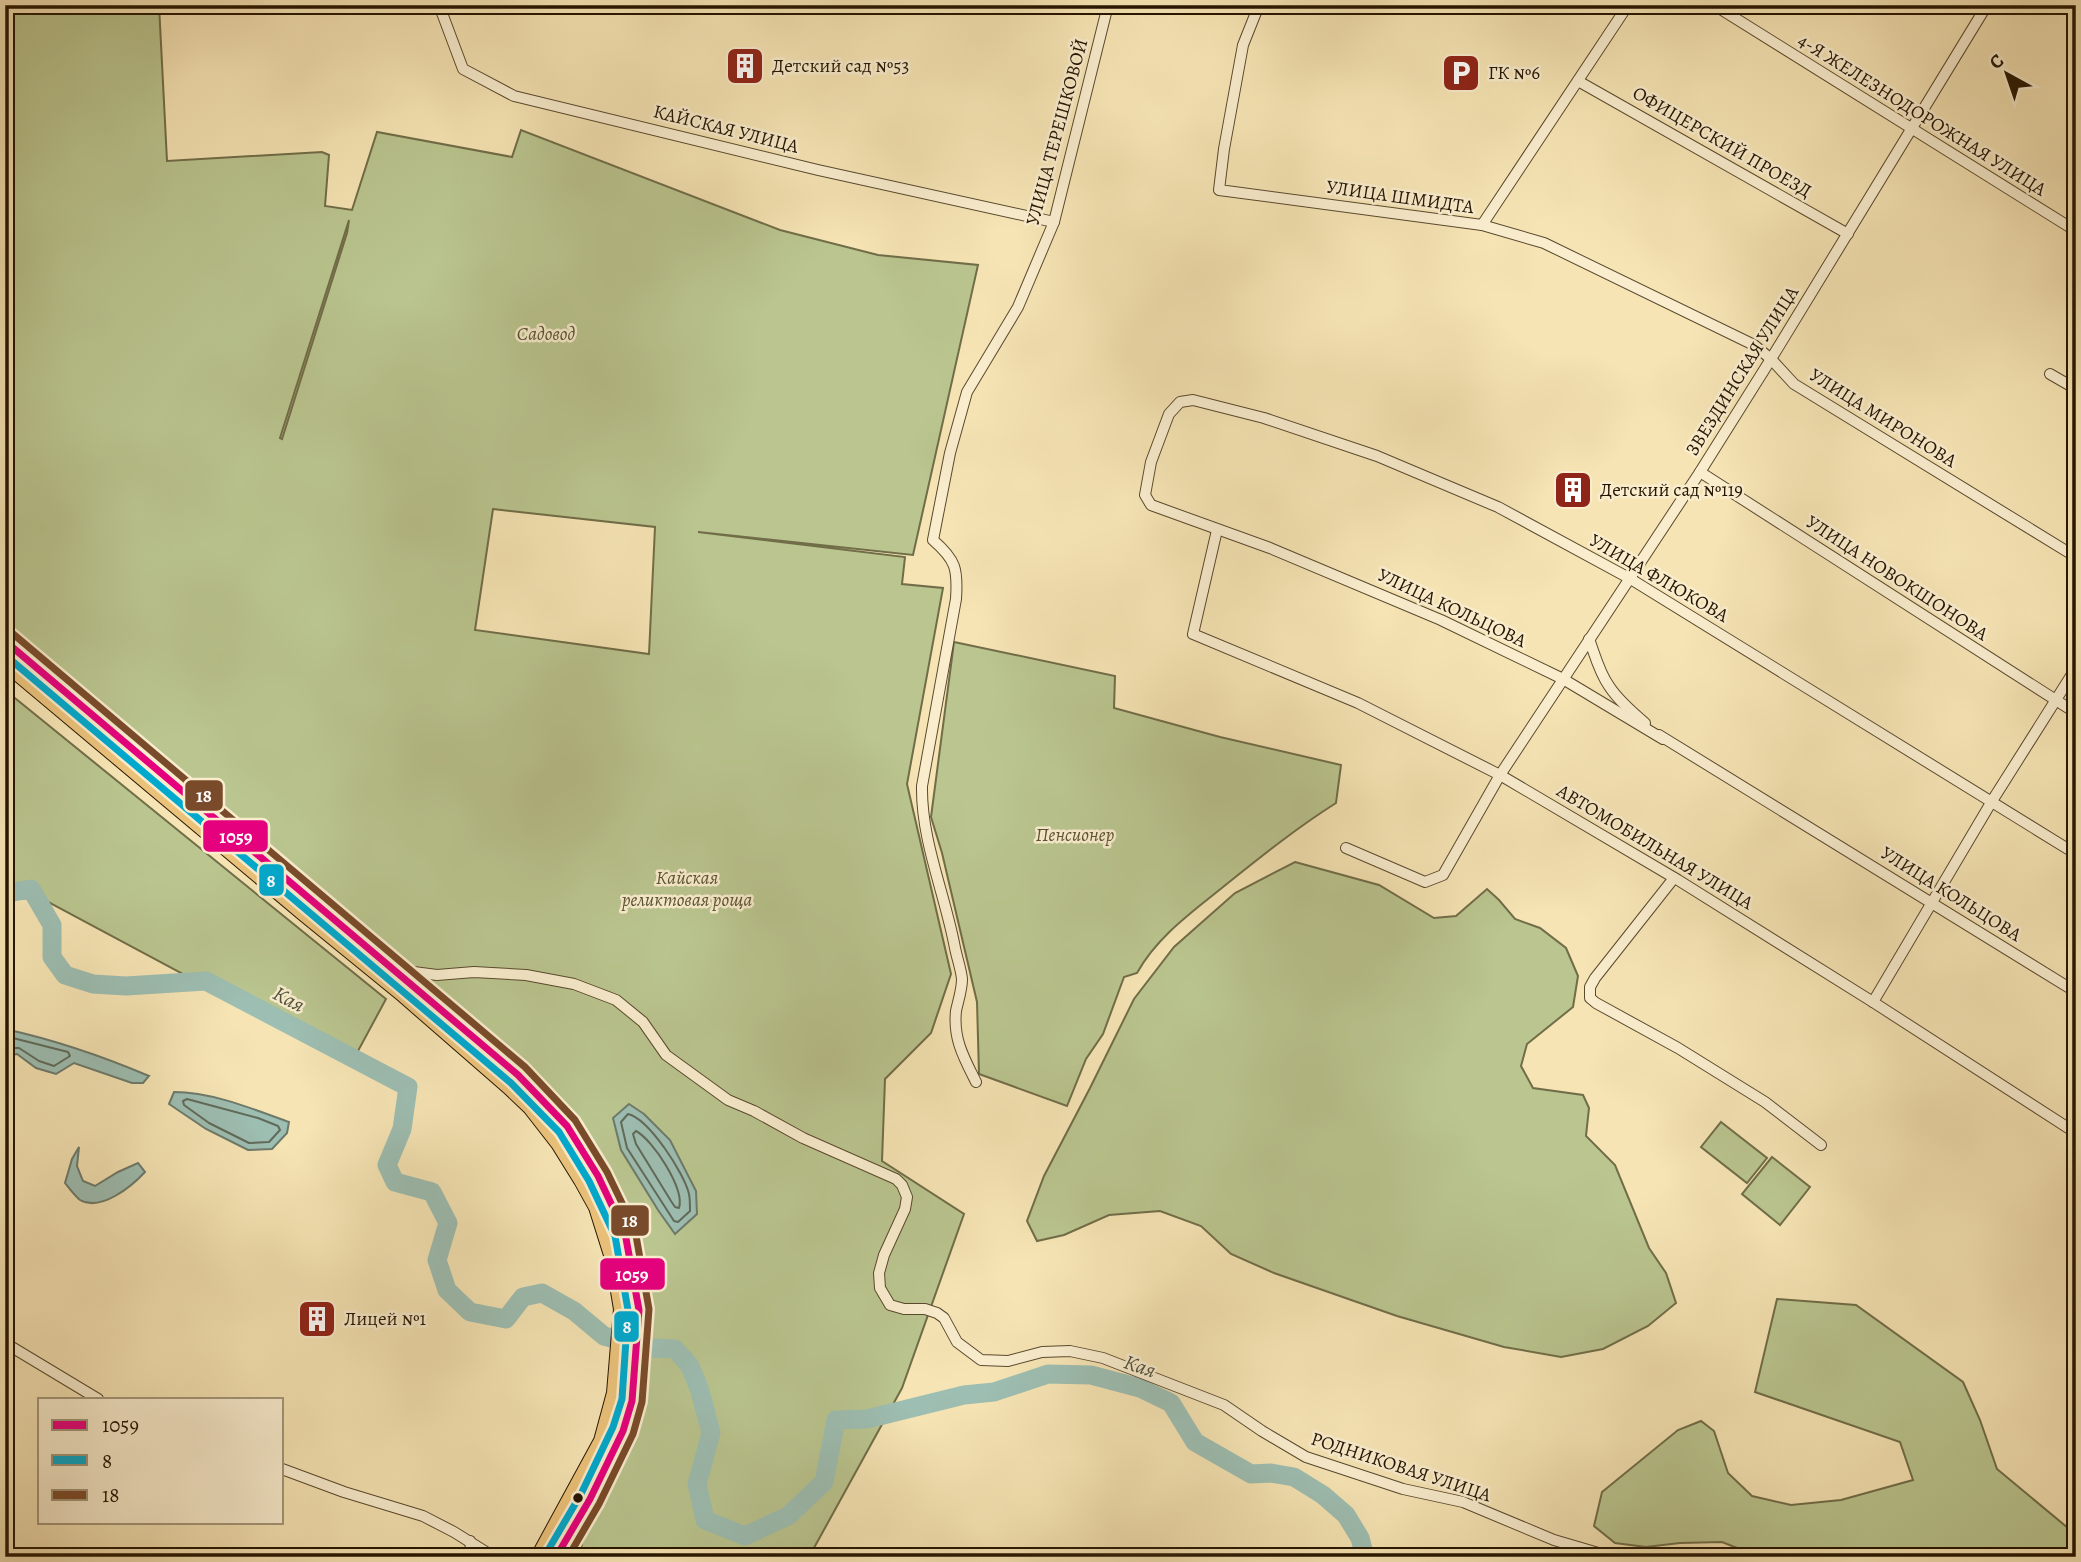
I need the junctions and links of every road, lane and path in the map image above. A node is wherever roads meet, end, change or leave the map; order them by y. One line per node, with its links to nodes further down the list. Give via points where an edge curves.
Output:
1 (439, 5): 11 (street, КАЙСКАЯ УЛИЦА, via 463,69 514,96)
2 (1108, 5): 11 (street, УЛИЦА ТЕРЕШКОВОЙ)
3 (1259, 5): 12 (street, УЛИЦА ШМИДТА, via 1243,45 1219,190)
4 (1628, 5): 9 (street, УЛИЦА ШМИДТА)
5 (1714, 5): 10 (street, 4-Я ЖЕЛЕЗНОДОРОЖНАЯ УЛИЦА)
6 (1987, 5): 10 (street, ЗВЕЗДИНСКАЯ УЛИЦА)
7 (2065, 5): 8 (street)
8 (2076, 12)
9 (1578, 80): 12 (street, УЛИЦА ШМИДТА); 14 (street, ОФИЦЕРСКИЙ ПРОЕЗД)
10 (1911, 130): 13 (street, 4-Я ЖЕЛЕЗНОДОРОЖНАЯ УЛИЦА); 14 (street, ЗВЕЗДИНСКАЯ УЛИЦА)
11 (1054, 222): 40 (street, УЛИЦА ТЕРЕШКОВОЙ, via 1018,307 967,392 933,540 952,559 957,577 921,806 962,980 955,1033)
12 (1482, 225): 15 (street, УЛИЦА МИРОНОВА, via 1544,243 1754,345)
13 (2076, 232)
14 (1848, 234): 15 (street, ЗВЕЗДИНСКАЯ УЛИЦА)
15 (1771, 359): 19 (street, ЗВЕЗДИНСКАЯ УЛИЦА); 21 (street, УЛИЦА МИРОНОВА, via 1794,384)
16 (2050, 374): 17 (street)
17 (2076, 389)
18 (1193, 400): 20 (street, УЛИЦА КОЛЬЦОВА, via 1180,402 1170,414 1151,462 1145,495 1151,505); 22 (street, УЛИЦА ФЛЮКОВА, via 1377,456 1498,507)
19 (1700, 472): 22 (street, ЗВЕЗДИНСКАЯ УЛИЦА); 28 (street, УЛИЦА НОВОКШОНОВА)
20 (1217, 530): 27 (street, УЛИЦА КОЛЬЦОВА, via 1441,620); 31 (street, АВТОМОБИЛЬНАЯ УЛИЦА, via 1193,634 1358,702)
21 (2076, 557)
22 (1629, 578): 23 (street, ЗВЕЗДИНСКАЯ УЛИЦА); 32 (street, УЛИЦА ФЛЮКОВА)
23 (1589, 639): 27 (street, ЗВЕЗДИНСКАЯ УЛИЦА); 30 (street, УЛИЦА КОЛЬЦОВА, via 1608,686)
24 (5, 641): 37 (main road)
25 (5, 662): 49 (main road, via 517,1094 558,1143 592,1198 614,1261 622,1309 615,1393 602,1441)
26 (2076, 668): 28 (street)
27 (1563, 679): 30 (street, УЛИЦА КОЛЬЦОВА); 31 (street, ЗВЕЗДИНСКАЯ УЛИЦА)
28 (2055, 700): 29 (street, УЛИЦА НОВОКШОНОВА); 32 (street)
29 (2076, 713)
30 (1663, 739): 36 (street, УЛИЦА КОЛЬЦОВА)
31 (1500, 775): 33 (street, ЗВЕЗДИНСКАЯ УЛИЦА, via 1443,875 1425,882); 35 (street, АВТОМОБИЛЬНАЯ УЛИЦА)
32 (1992, 801): 34 (street, УЛИЦА ФЛЮКОВА); 36 (street)
33 (1346, 848)
34 (2076, 854)
35 (1674, 878): 39 (street, АВТОМОБИЛЬНАЯ УЛИЦА); 42 (street, via 1595,978 1590,998 1766,1102)
36 (1932, 902): 38 (street, УЛИЦА КОЛЬЦОВА); 39 (street)
37 (394, 969): 50 (main road, via 518,1075 567,1126 625,1233 639,1310 632,1401 590,1500); 51 (street, РОДНИКОВАЯ УЛИЦА, via 437,975 526,975 574,984 616,1000 643,1022 666,1055 728,1100 896,1179 907,1197 884,1255 880,1288 890,1304 937,1313 957,1342 981,1360 1008,1361 1070,1350 1103,1358 1224,1405 1306,1457 1403,1489 1463,1502 1554,1540)
38 (2076, 992)
39 (1873, 1002): 41 (street, АВТОМОБИЛЬНАЯ УЛИЦА)
40 (976, 1082)
41 (2076, 1133)
42 (1821, 1145)
43 (5, 1343): 44 (street)
44 (95, 1398)
45 (284, 1470): 46 (street, via 423,1516)
46 (470, 1541): 47 (street); 48 (street)
47 (472, 1557)
48 (494, 1557)
49 (539, 1557)
50 (556, 1557)
51 (1612, 1557)

